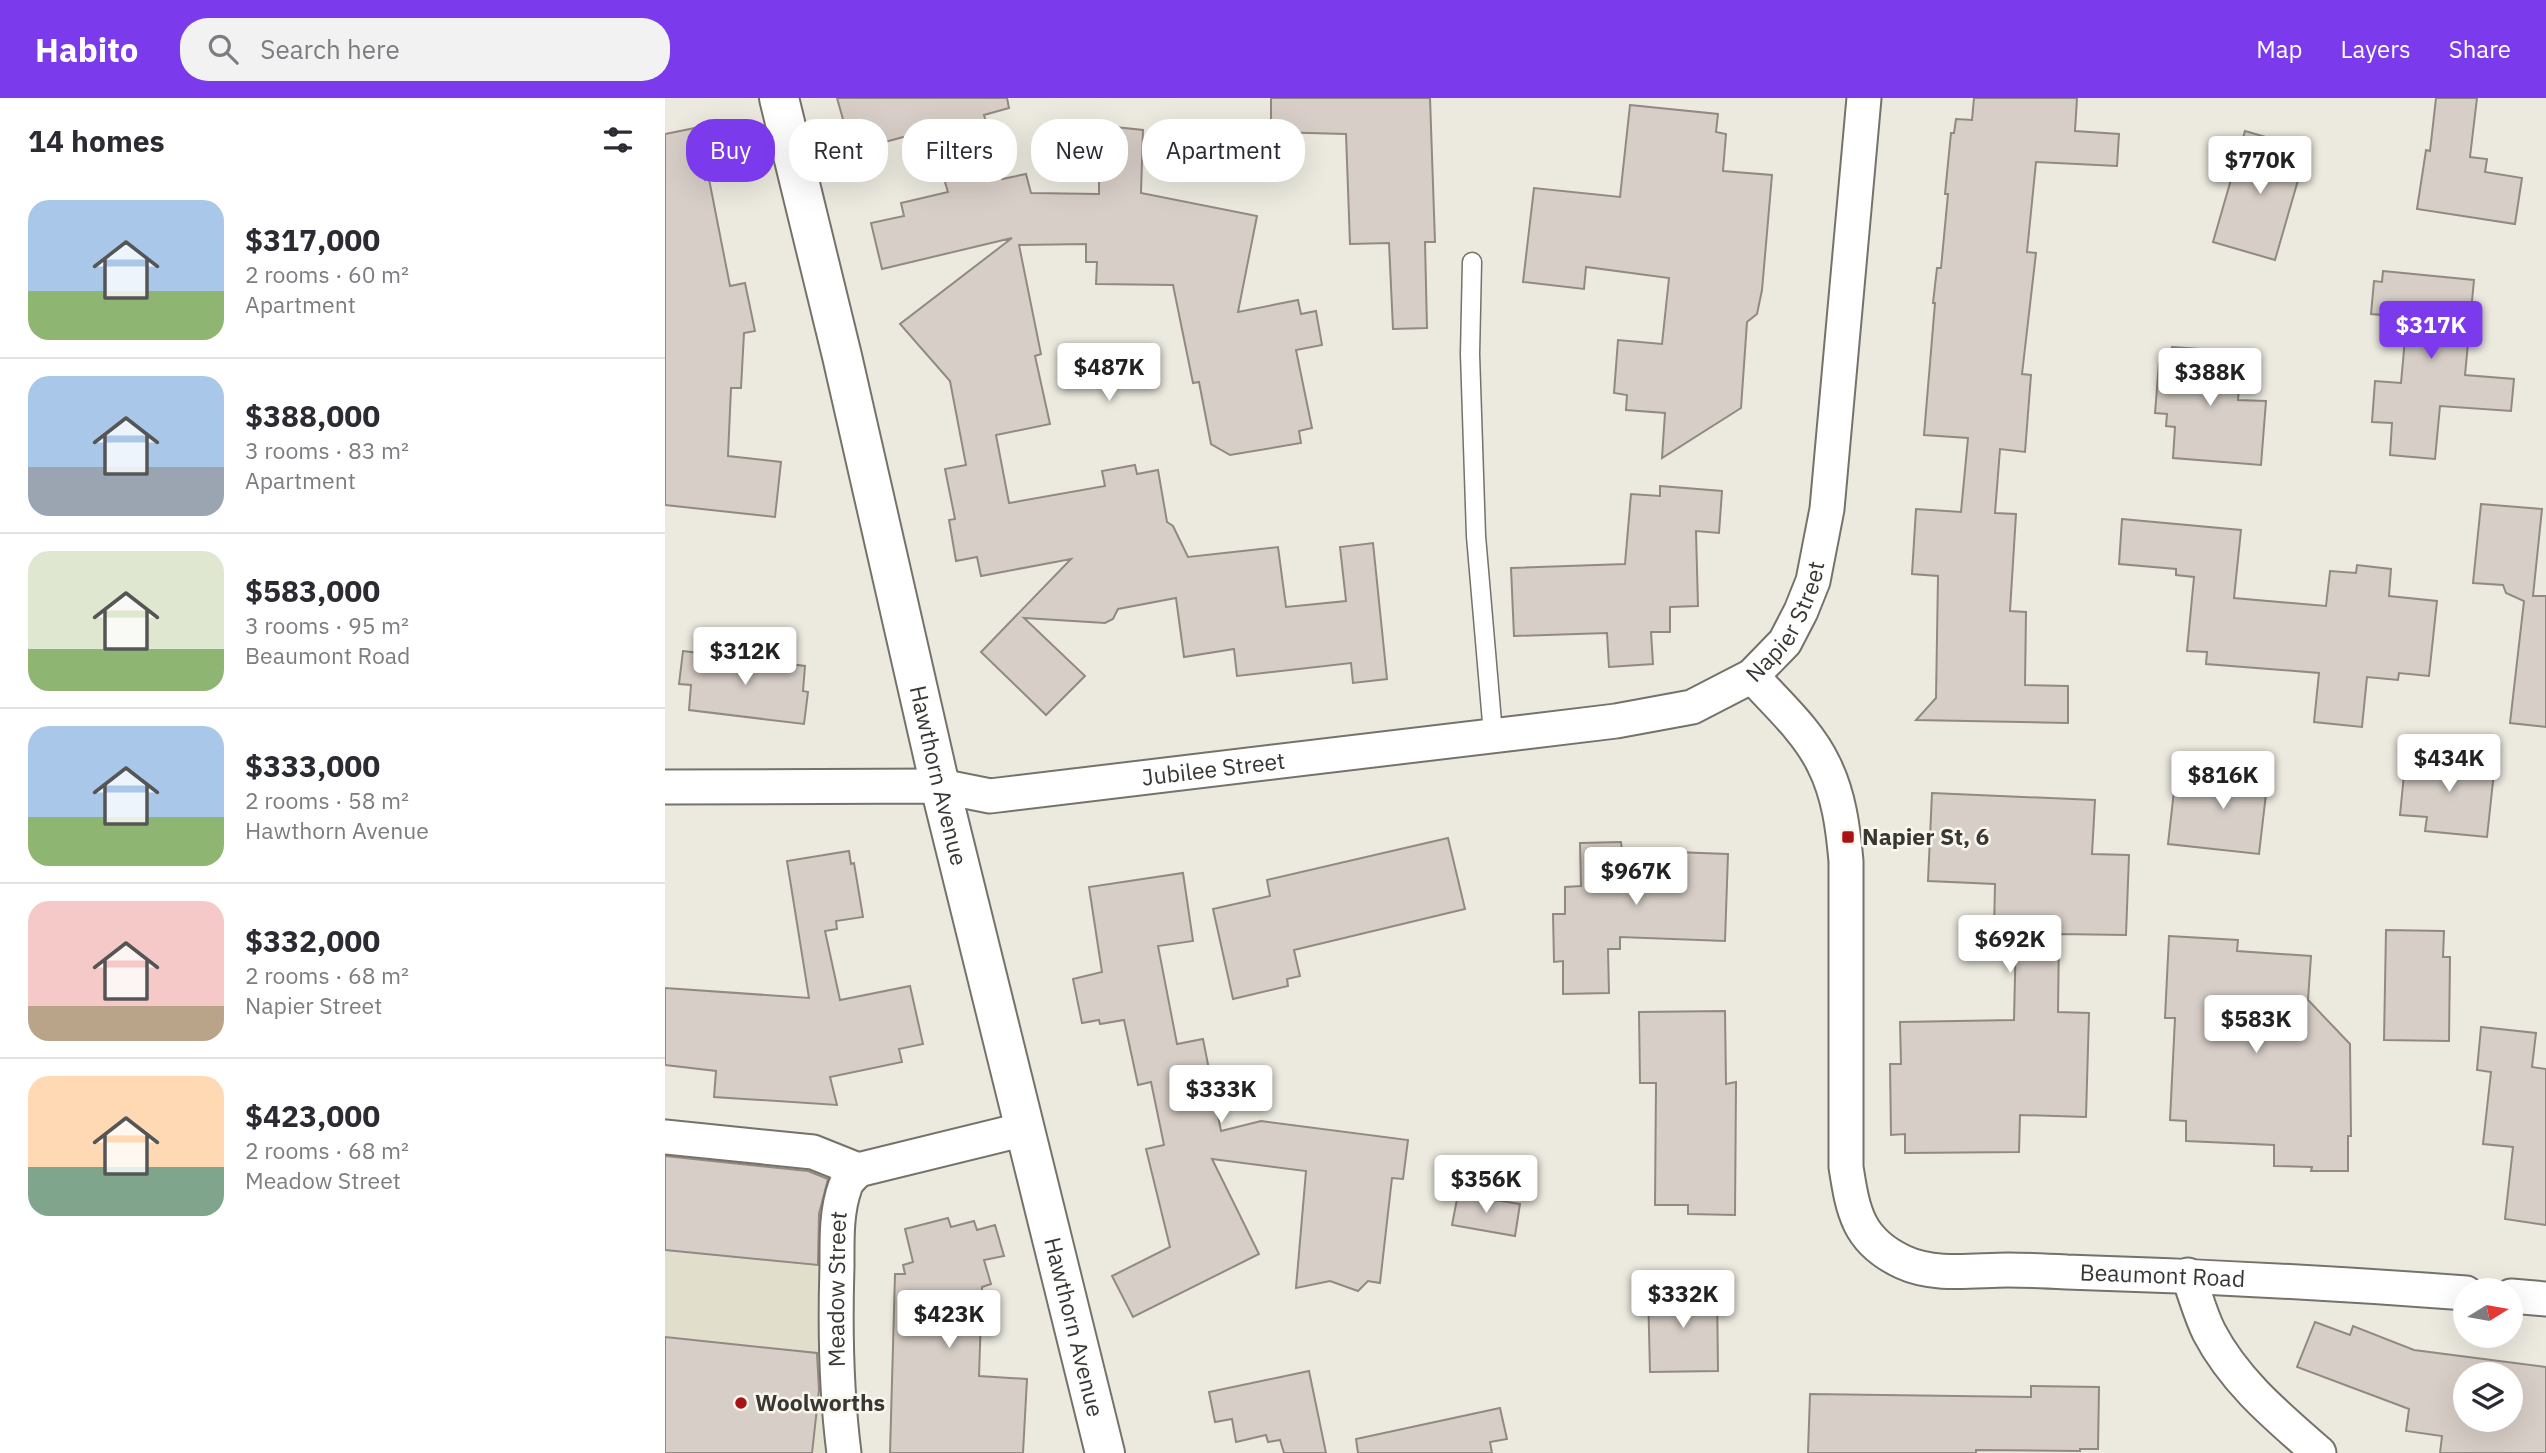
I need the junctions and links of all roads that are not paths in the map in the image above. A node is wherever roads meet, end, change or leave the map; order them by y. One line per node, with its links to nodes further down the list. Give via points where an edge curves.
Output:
1 (779, 98): 7 (street, Hawthorn Avenue)
2 (1864, 98): 4 (street, Napier Street, via 1827,509 1813,581 1801,611 1785,642)
3 (1472, 262): 5 (lane, via 1472,454)
4 (1752, 676): 5 (street, Jubilee Street, via 1692,707); 11 (street, Napier Street, via 1804,733 1824,765 1842,820 1846,861 1846,1167 1851,1199)
5 (1493, 734): 7 (street, Jubilee Street, via 990,796)
6 (665, 786): 7 (street, Jubilee Street)
7 (940, 786): 8 (street, Hawthorn Avenue)
8 (1025, 1129): 10 (street); 17 (street, Hawthorn Avenue)
9 (665, 1136): 10 (street, via 813,1152)
10 (858, 1170): 16 (street, Meadow Street, via 846,1183 838,1224 835,1310)
11 (1868, 1236): 12 (street, Beaumont Road, via 1886,1253 1929,1269)
12 (2188, 1276): 13 (street, Beaumont Road); 18 (street, via 2209,1331 2234,1370 2260,1401)
13 (2453, 1292)
14 (2523, 1297): 15 (street)
15 (2546, 1299)
16 (844, 1453)
17 (1105, 1453)
18 (2319, 1453)

